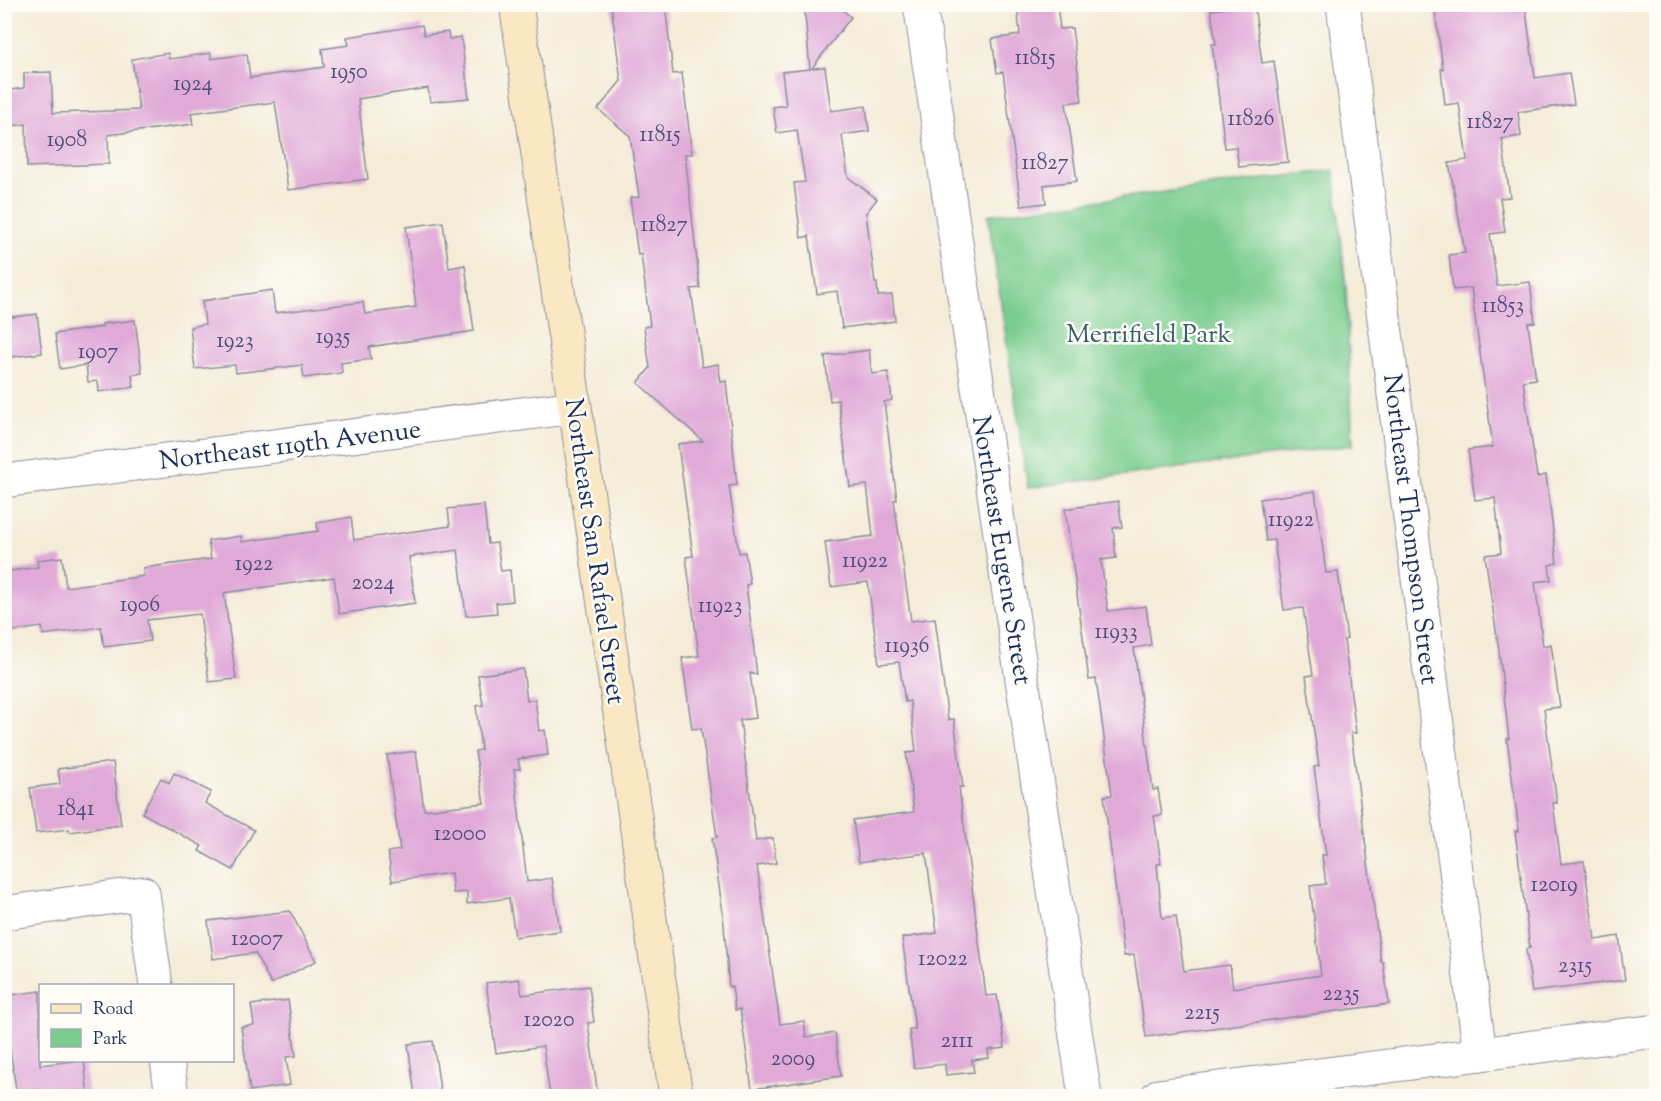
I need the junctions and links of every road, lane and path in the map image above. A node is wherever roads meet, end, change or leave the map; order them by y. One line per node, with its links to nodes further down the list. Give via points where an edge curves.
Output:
1 (516, 4): 4 (street, Northeast San Rafael Street)
2 (920, 4): 13 (street, Northeast Eugene Street)
3 (1343, 4): 9 (street, Northeast Thompson Street)
4 (575, 407): 5 (street, Northeast 119th Avenue); 12 (street, Northeast San Rafael Street)
5 (4, 481)
6 (4, 913): 7 (street, via 143,893)
7 (156, 984)
8 (1656, 1031): 9 (street)
9 (1480, 1054): 14 (street)
10 (167, 1062): 11 (street)
11 (172, 1096)
12 (675, 1096)
13 (1084, 1096)
14 (1158, 1096)

